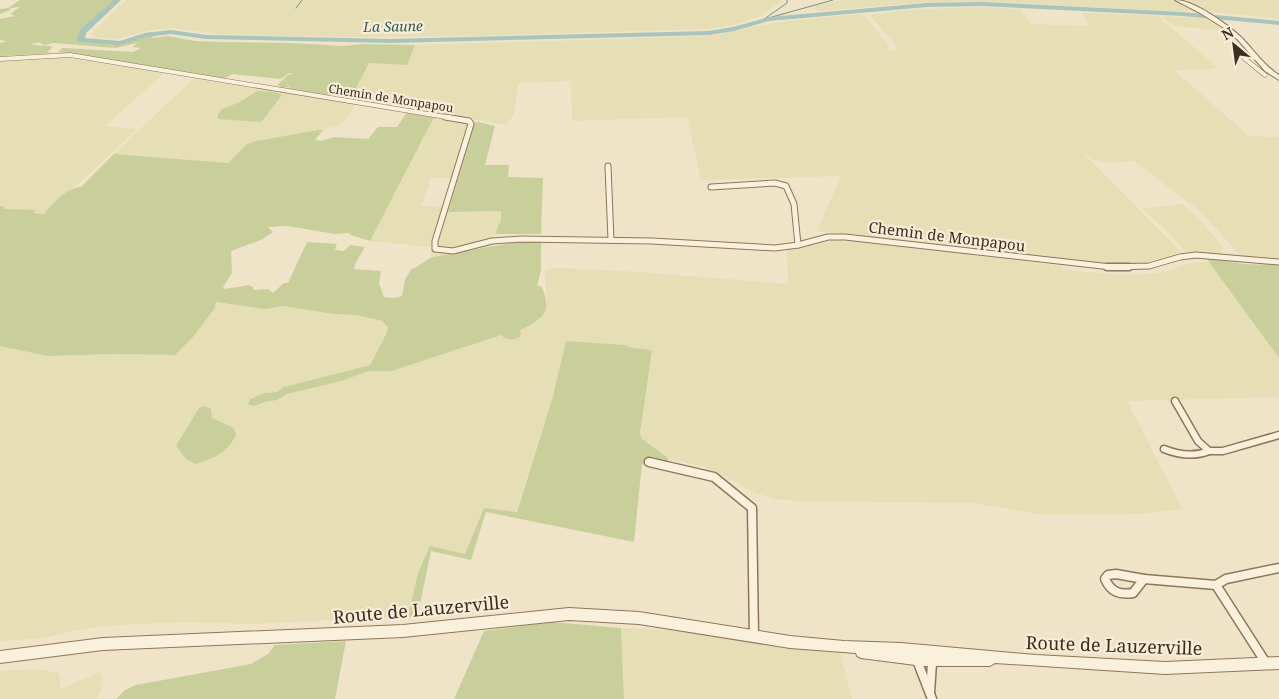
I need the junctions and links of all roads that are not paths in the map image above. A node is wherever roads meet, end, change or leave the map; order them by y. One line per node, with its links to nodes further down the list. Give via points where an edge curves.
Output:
1 (1177, 0): 5 (street, via 1204,12 1241,40)
2 (1244, 58): 4 (street)
3 (0, 59): 10 (street, Chemin de Monpapou, via 70,55 467,120 471,124 435,249 446,252 520,238)
4 (1254, 66): 5 (street); 6 (street)
5 (1262, 66): 7 (street)
6 (1265, 74)
7 (1279, 78)
8 (608, 166): 10 (street)
9 (711, 187): 11 (street, via 775,183 786,186 794,204)
10 (611, 240): 11 (street, Chemin de Monpapou, via 754,248)
11 (798, 245): 12 (street, Chemin de Monpapou, via 828,237 845,237 1112,267 1149,266 1196,254)
12 (1279, 262)
13 (1175, 401): 16 (street, via 1198,441)
14 (1279, 435): 16 (street, via 1223,451)
15 (1164, 449): 16 (street, via 1184,454)
16 (1210, 451)
17 (649, 462): 21 (street, via 714,477 752,508)
18 (1279, 568): 20 (street)
19 (1144, 579): 20 (street)
20 (1216, 584): 24 (street)
21 (754, 636): 22 (street, Route de Lauzerville, via 639,618 569,614 427,629 66,647); 23 (street, Route de Lauzerville, via 862,652)
22 (0, 657)
23 (924, 657): 24 (street, Route de Lauzerville, via 977,662 1007,659 1165,668); 25 (street); 25 (street)
24 (1273, 663)
25 (931, 696)

